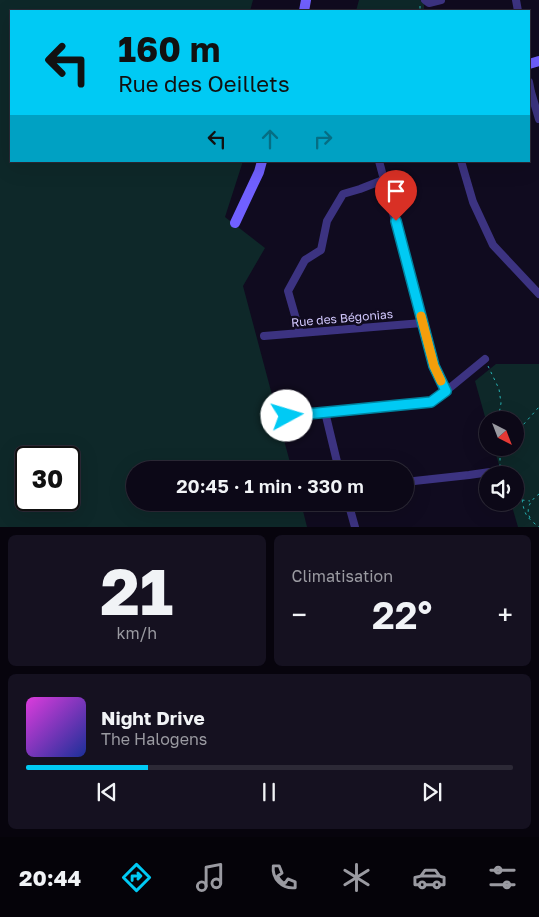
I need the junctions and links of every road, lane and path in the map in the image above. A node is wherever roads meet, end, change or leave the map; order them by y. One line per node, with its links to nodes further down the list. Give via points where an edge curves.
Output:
1 (425, 0): 2 (street, via 429,3)
2 (440, 0)
3 (530, 87): 4 (street)
4 (539, 118)
5 (262, 162): 9 (street)
6 (379, 162): 8 (street)
7 (461, 162): 10 (street, via 473,202 493,245)
8 (383, 180): 11 (street); 12 (street, via 343,194 327,221 321,250 305,260 288,291)
9 (235, 223)
10 (539, 294)
11 (422, 323): 12 (street, Rue des Bégonias); 15 (street, via 434,366)
12 (300, 333): 13 (street, Rue des Bégonias)
13 (264, 336)
14 (485, 358): 15 (street); 17 (path, via 499,389)
15 (446, 391): 18 (street, via 431,402)
16 (539, 407): 20 (path)
17 (500, 411)
18 (325, 412): 19 (street); 21 (street)
19 (287, 416)
20 (524, 424)
21 (337, 461)
22 (479, 474): 23 (street)
23 (414, 481)
24 (539, 494): 26 (path)
25 (524, 500): 26 (path)
26 (531, 501): 28 (path)
27 (524, 509): 31 (path)
28 (528, 510): 29 (path); 31 (path)
29 (533, 510)
30 (351, 511): 32 (street)
31 (531, 520): 33 (path)
32 (355, 527)
33 (539, 527)

